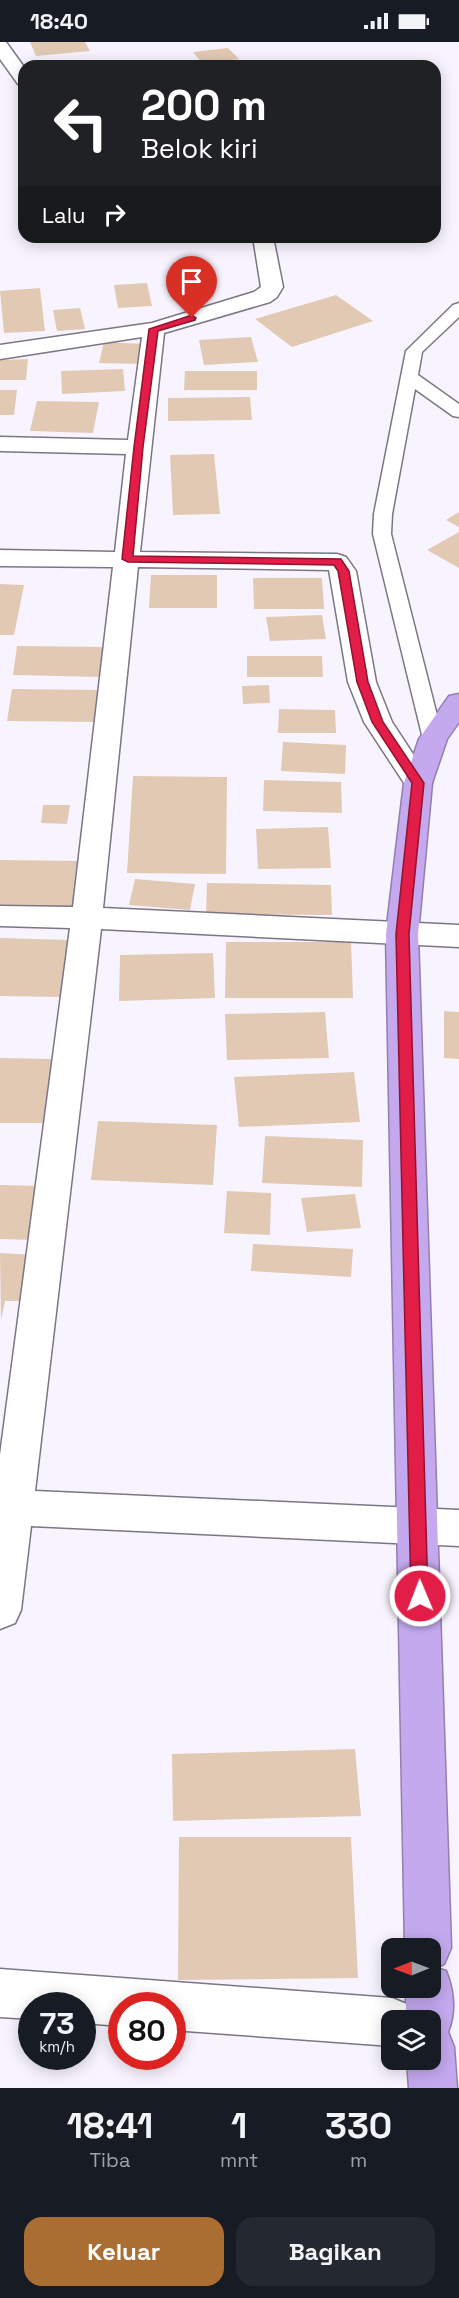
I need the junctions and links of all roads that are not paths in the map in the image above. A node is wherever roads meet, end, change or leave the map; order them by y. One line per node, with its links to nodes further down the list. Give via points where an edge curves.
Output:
1 (0, 46): 2 (street)
2 (18, 72)
3 (264, 243): 5 (street, via 272,287 269,292)
4 (459, 308): 7 (lane, via 414,351)
5 (154, 329): 6 (street); 10 (street)
6 (0, 352)
7 (409, 377): 8 (lane); 14 (lane, via 382,534)
8 (459, 412)
9 (0, 444): 10 (street)
10 (138, 447): 12 (street)
11 (0, 558): 12 (street)
12 (128, 559): 15 (street, via 338,562 344,571 362,682 378,722); 17 (street)
13 (459, 702): 14 (highway)
14 (433, 739): 15 (highway)
15 (418, 783): 18 (highway)
16 (0, 916): 17 (street)
17 (87, 918): 18 (street); 20 (street)
18 (402, 934): 19 (street); 21 (highway)
19 (459, 936)
20 (7, 1507): 21 (street); 23 (street)
21 (418, 1526): 22 (street); 24 (highway)
22 (459, 1528)
23 (0, 1610)
24 (428, 1938)
25 (0, 1993): 26 (street)
26 (108, 2001)
27 (186, 2007): 28 (street)
28 (381, 2021)
29 (432, 2070): 30 (highway)
30 (433, 2088)

